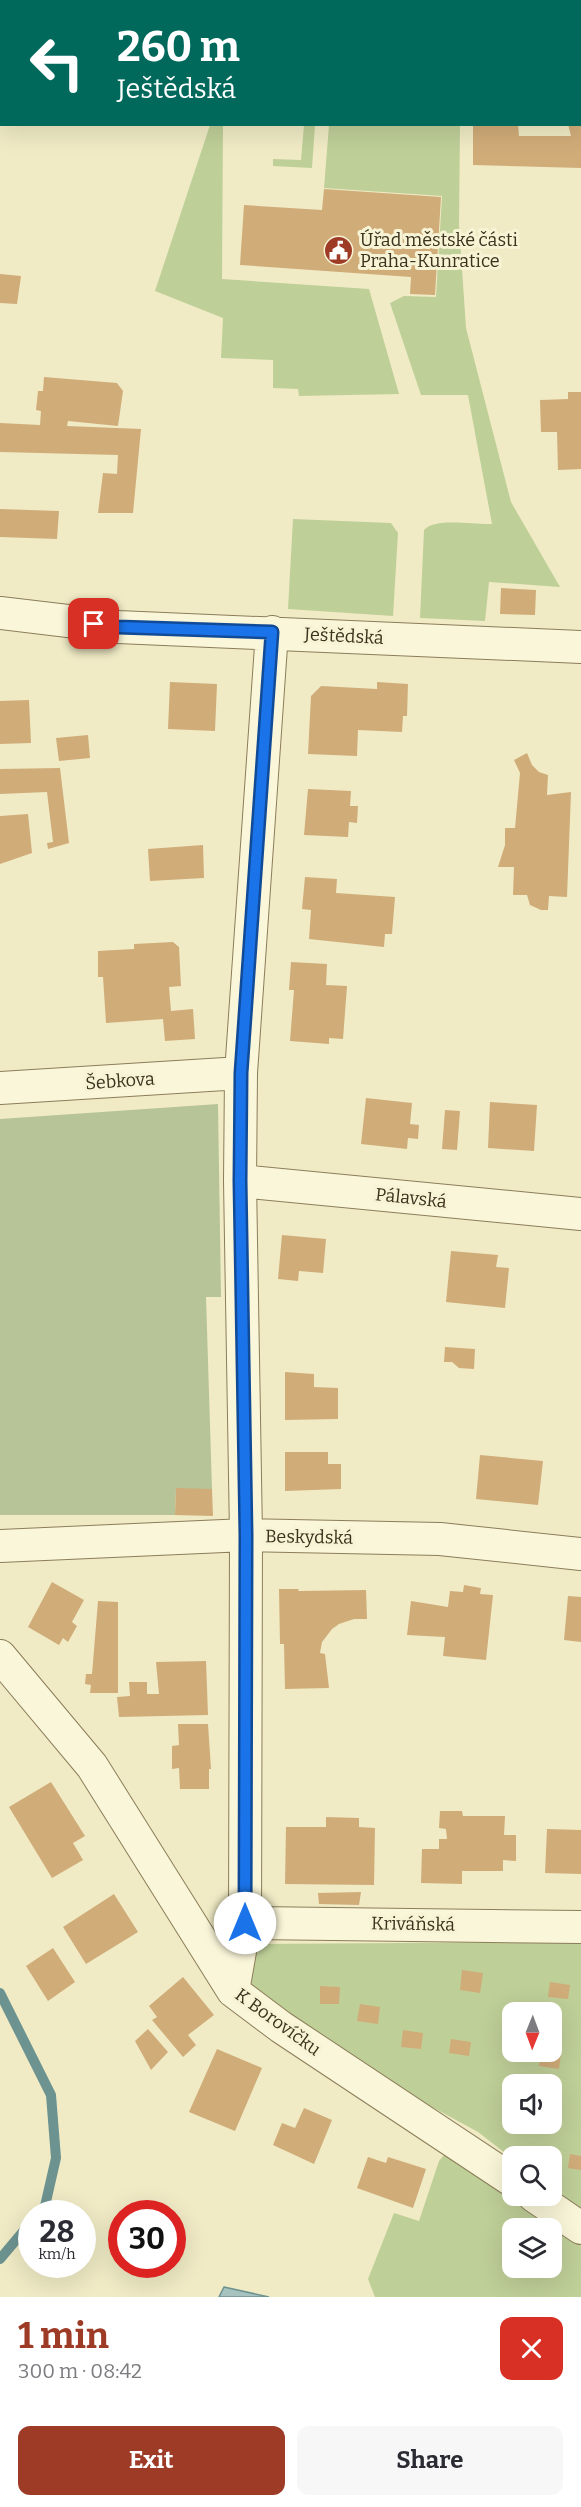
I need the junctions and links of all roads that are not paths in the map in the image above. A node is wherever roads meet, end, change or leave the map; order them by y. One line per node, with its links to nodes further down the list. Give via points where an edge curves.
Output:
1 (0, 613): 2 (street, Ještědská, via 118,627)
2 (272, 632): 3 (street, Ještědská); 4 (street)
3 (581, 646)
4 (241, 1073): 5 (street, Šebkova); 6 (street)
5 (0, 1088)
6 (240, 1181): 7 (street, Pálavská); 8 (street)
7 (581, 1214)
8 (246, 1535): 9 (street, Beskydská); 10 (street, Beskydská, via 440,1539); 12 (street)
9 (0, 1546)
10 (581, 1554)
11 (0, 1656): 14 (street, K Borovíčku, via 92,1766)
12 (245, 1923): 13 (street, Kriváňská); 14 (street)
13 (581, 1927)
14 (233, 1991): 15 (street, K Borovíčku)
15 (502, 2174)
16 (549, 2206): 17 (street)
17 (581, 2228)

